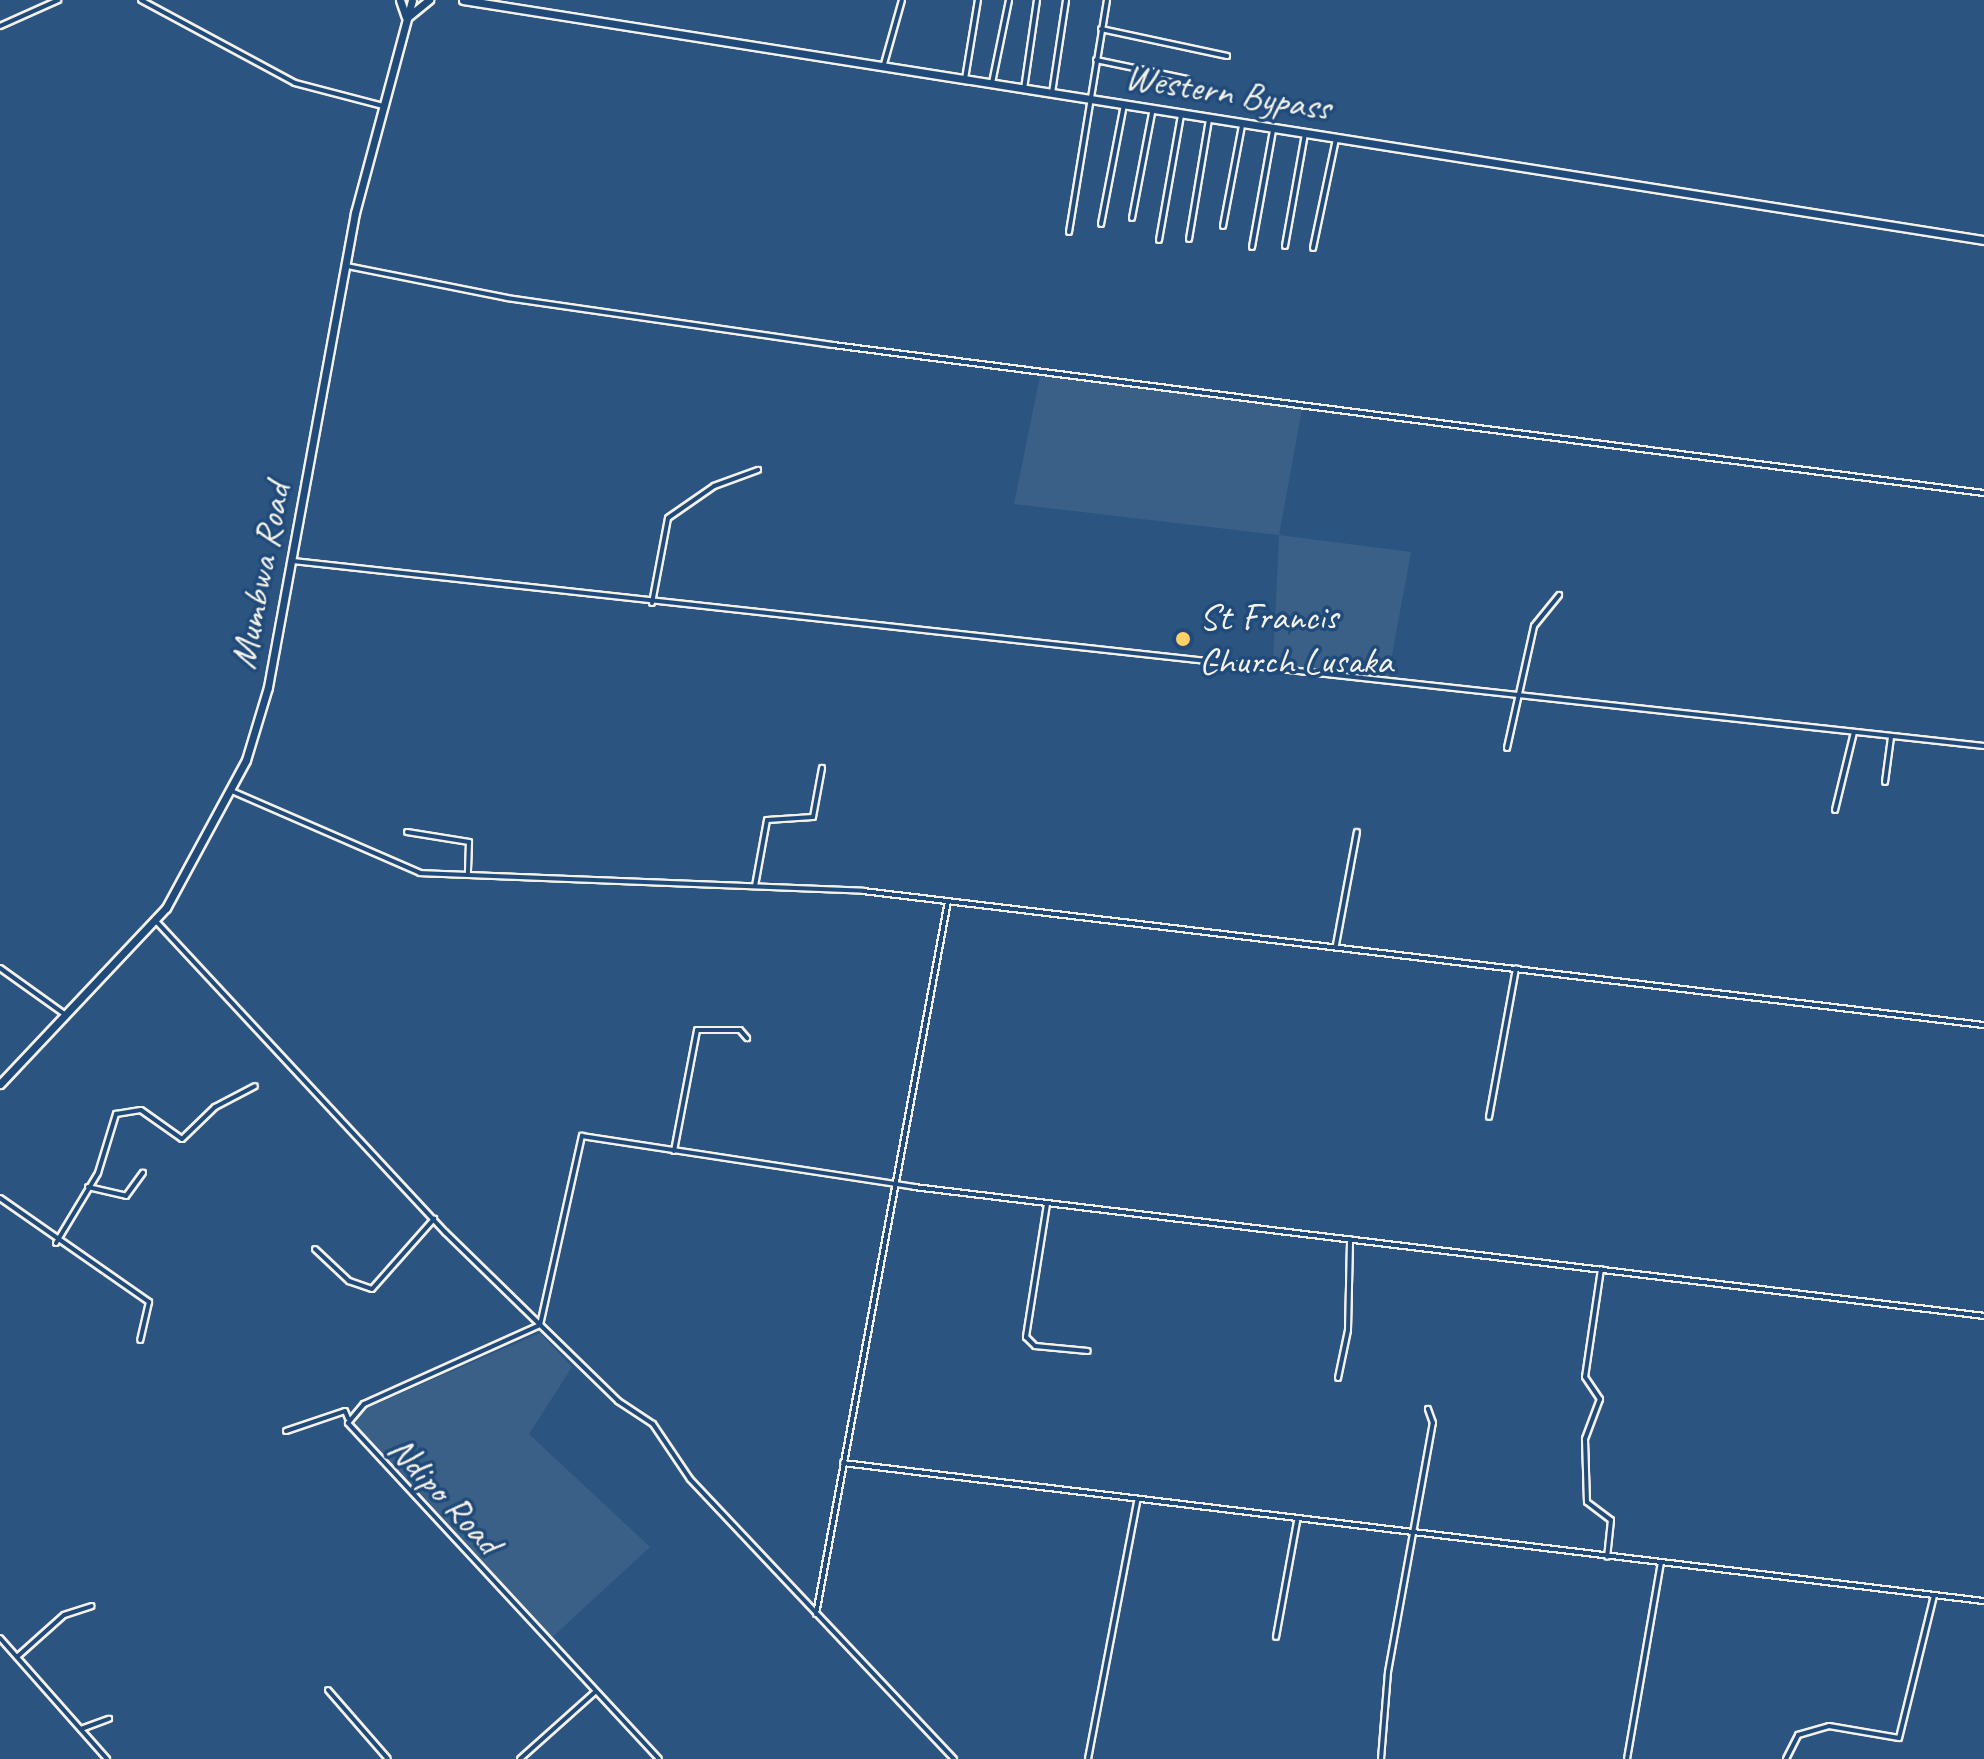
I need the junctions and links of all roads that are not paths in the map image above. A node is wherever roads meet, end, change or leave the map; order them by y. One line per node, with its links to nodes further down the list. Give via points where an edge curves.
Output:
1 (58, 0): 14 (street)
2 (141, 0): 26 (street, via 295,83)
3 (400, 0): 13 (main road)
4 (412, 0): 13 (main road, Mumbwa Road)
5 (429, 0): 13 (main road)
6 (463, 0): 18 (main road, Western Bypass)
7 (902, 0): 18 (street)
8 (978, 0): 19 (street)
9 (1009, 0): 21 (street)
10 (1037, 0): 22 (street)
11 (1066, 0): 23 (street)
12 (1107, 0): 15 (street)
13 (407, 19): 26 (main road, Mumbwa Road)
14 (0, 26)
15 (1101, 29): 16 (street); 17 (street)
16 (1227, 56)
17 (1096, 60): 20 (street); 24 (street)
18 (883, 67): 19 (main road, Western Bypass)
19 (965, 79): 21 (main road, Western Bypass)
20 (1187, 79)
21 (992, 83): 22 (main road, Western Bypass)
22 (1024, 89): 23 (main road, Western Bypass)
23 (1052, 93): 24 (main road, Western Bypass)
24 (1093, 99): 25 (main road, Western Bypass); 37 (street)
25 (1124, 104): 27 (main road, Western Bypass); 35 (street)
26 (383, 106): 44 (main road, Mumbwa Road)
27 (1153, 108): 28 (main road, Western Bypass); 34 (street)
28 (1182, 113): 29 (main road, Western Bypass); 39 (street)
29 (1209, 117): 30 (main road, Western Bypass); 38 (street)
30 (1243, 122): 31 (main road, Western Bypass); 36 (street)
31 (1274, 127): 32 (main road, Western Bypass); 42 (street)
32 (1305, 132): 33 (main road, Western Bypass); 41 (street)
33 (1337, 137): 40 (main road, Western Bypass); 43 (street)
34 (1132, 218)
35 (1101, 224)
36 (1223, 226)
37 (1069, 232)
38 (1189, 239)
39 (1159, 240)
40 (1984, 240)
41 (1285, 246)
42 (1252, 247)
43 (1313, 248)
44 (345, 266): 46 (street, via 507,298 833,345); 47 (main road, Mumbwa Road)
45 (758, 470): 49 (street, via 714,486 668,518)
46 (1984, 493)
47 (292, 561): 49 (street); 57 (main road, Mumbwa Road, via 268,687)
48 (1559, 595): 50 (street, via 1538,618)
49 (652, 603): 50 (street)
50 (1516, 696): 51 (street); 54 (street)
51 (1854, 732): 52 (street); 58 (street)
52 (1891, 736): 53 (street); 56 (street)
53 (1984, 746)
54 (1507, 748)
55 (822, 768): 62 (street, via 813,817 767,820)
56 (1885, 782)
57 (234, 792): 61 (street, via 409,869); 64 (main road, Mumbwa Road)
58 (1835, 810)
59 (407, 832): 61 (street, via 469,842)
60 (1357, 832): 65 (street)
61 (468, 874): 62 (street)
62 (755, 886): 63 (street)
63 (948, 901): 65 (street); 76 (street)
64 (156, 921): 68 (main road, Mumbwa Road); 80 (street)
65 (1336, 945): 67 (street)
66 (0, 968): 68 (street)
67 (1516, 968): 69 (street); 73 (street)
68 (68, 1016): 71 (main road, Mumbwa Road)
69 (1984, 1025)
70 (747, 1038): 74 (street, via 740,1030 697,1030)
71 (0, 1084)
72 (255, 1086): 77 (street, via 215,1107 182,1139 141,1110 117,1112)
73 (1489, 1117)
74 (674, 1151): 76 (street); 86 (street, via 579,1138)
75 (143, 1173): 77 (street, via 126,1196)
76 (897, 1184): 79 (street); 93 (street)
77 (88, 1187): 82 (street)
78 (0, 1198): 82 (street)
79 (1047, 1204): 81 (street); 88 (street, via 1026,1337 1035,1346)
80 (434, 1219): 83 (street, via 372,1289 349,1281); 86 (street)
81 (1350, 1238): 84 (street); 89 (street, via 1348,1330)
82 (56, 1243): 87 (street, via 149,1302)
83 (315, 1249)
84 (1601, 1269): 85 (street); 97 (street, via 1585,1372 1600,1399 1585,1439 1587,1502 1611,1520)
85 (1984, 1316)
86 (540, 1325): 91 (street, Ndipo Road, via 364,1404); 102 (street, via 653,1424 690,1479)
87 (140, 1340)
88 (1088, 1351)
89 (1338, 1378)
90 (1428, 1409): 96 (street, via 1433,1423)
91 (348, 1418): 92 (street, via 345,1411); 107 (street, Ndipo Road, via 357,1439)
92 (286, 1431)
93 (843, 1463): 94 (street); 102 (street)
94 (1137, 1501): 95 (street); 115 (street)
95 (1297, 1520): 96 (street); 103 (street)
96 (1415, 1534): 97 (street); 116 (street, via 1388,1672)
97 (1607, 1557): 98 (street)
98 (1661, 1563): 99 (street); 117 (street)
99 (1934, 1595): 100 (street); 118 (street, via 1899,1738 1829,1726 1798,1735)
100 (1984, 1601)
101 (92, 1606): 105 (street, via 67,1613)
102 (816, 1614): 114 (street)
103 (1276, 1637)
104 (0, 1638): 105 (street)
105 (17, 1657): 109 (street)
106 (328, 1690): 111 (street)
107 (595, 1692): 112 (street); 113 (street, Ndipo Road)
108 (109, 1719): 109 (street)
109 (81, 1729): 110 (street)
110 (107, 1759)
111 (388, 1759)
112 (520, 1759)
113 (659, 1759)
114 (954, 1759)
115 (1088, 1759)
116 (1381, 1759)
117 (1627, 1759)
118 (1786, 1759)

